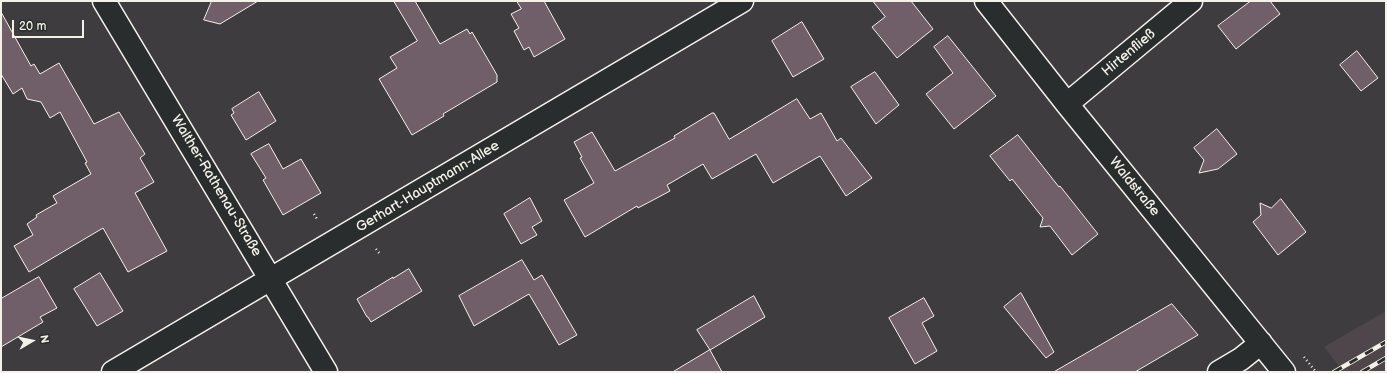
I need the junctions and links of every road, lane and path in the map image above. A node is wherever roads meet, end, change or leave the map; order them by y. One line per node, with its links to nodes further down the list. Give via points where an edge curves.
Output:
1 (104, 1): 10 (street, Walther-Rathenau-Straße)
2 (742, 1): 10 (street, Gerhart-Hauptmann-Allee)
3 (986, 1): 5 (street, Waldstraße)
4 (1191, 1): 5 (street, Hirtenfließ)
5 (1067, 104): 11 (street, Waldstraße)
6 (314, 214): 7 (path)
7 (317, 219)
8 (376, 249): 9 (path)
9 (380, 254)
10 (272, 279): 12 (street, Gerhart-Hauptmann-Allee); 13 (street, Walther-Rathenau-Straße)
11 (1261, 343): 14 (street); 15 (street, Waldstraße)
12 (113, 372)
13 (326, 372)
14 (1219, 372)
15 (1284, 372)

